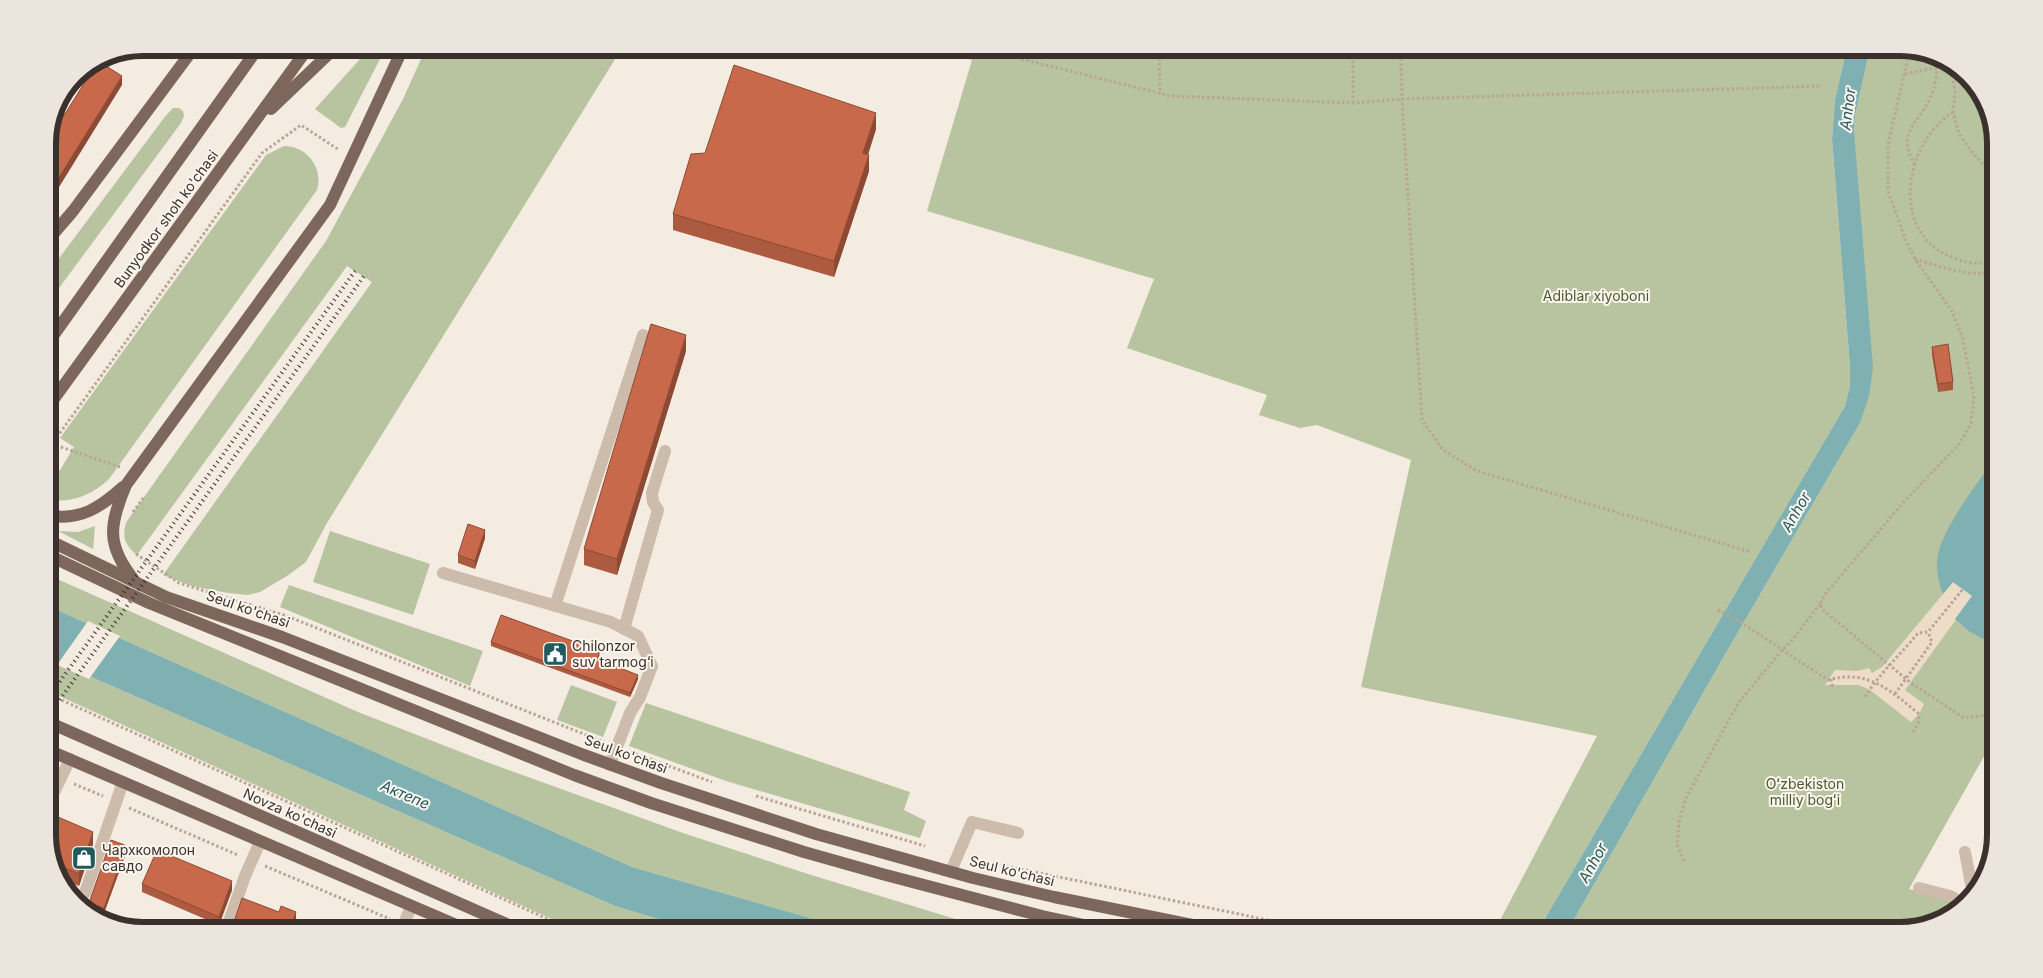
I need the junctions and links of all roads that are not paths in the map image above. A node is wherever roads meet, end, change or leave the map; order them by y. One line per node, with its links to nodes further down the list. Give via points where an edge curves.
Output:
1 (188, 56): 7 (main road)
2 (252, 56): 8 (main road, Bunyodkor shoh ko'chasi)
3 (302, 56): 6 (main road, Bunyodkor shoh ko'chasi)
4 (327, 56): 6 (main road)
5 (399, 56): 12 (main road, via 330,205)
6 (247, 132): 10 (main road, Bunyodkor shoh ko'chasi)
7 (56, 230)
8 (56, 332)
9 (643, 335): 18 (lane)
10 (56, 396)
11 (665, 450): 19 (lane, via 652,493 658,510)
12 (126, 485): 13 (main road, via 81,516); 17 (main road, via 116,512 114,538 120,562)
13 (56, 517)
14 (56, 544): 17 (main road, Seul ko'chasi)
15 (56, 559): 39 (main road, via 149,603 650,803 804,852)
16 (443, 573): 18 (lane)
17 (137, 584): 23 (main road, Seul ko'chasi)
18 (555, 606): 19 (lane, via 611,622)
19 (624, 629): 23 (lane, via 638,636 652,666)
20 (56, 726): 38 (main road, Novza ko'chasi)
21 (56, 753): 22 (main road)
22 (70, 759): 24 (main road); 25 (lane)
23 (610, 765): 29 (main road, Seul ko'chasi, via 816,834)
24 (123, 782): 27 (main road); 32 (lane)
25 (56, 788)
26 (1018, 833): 29 (lane, via 972,822)
27 (260, 842): 34 (main road); 35 (lane)
28 (1965, 852): 30 (lane)
29 (951, 871): 40 (main road, Seul ko'chasi, via 1062,899)
30 (1971, 884)
31 (1919, 888): 33 (lane)
32 (85, 893)
33 (1957, 900)
34 (411, 907): 36 (lane); 37 (main road)
35 (229, 922)
36 (405, 922)
37 (448, 922)
38 (502, 922)
39 (1070, 922)
40 (1177, 922)

